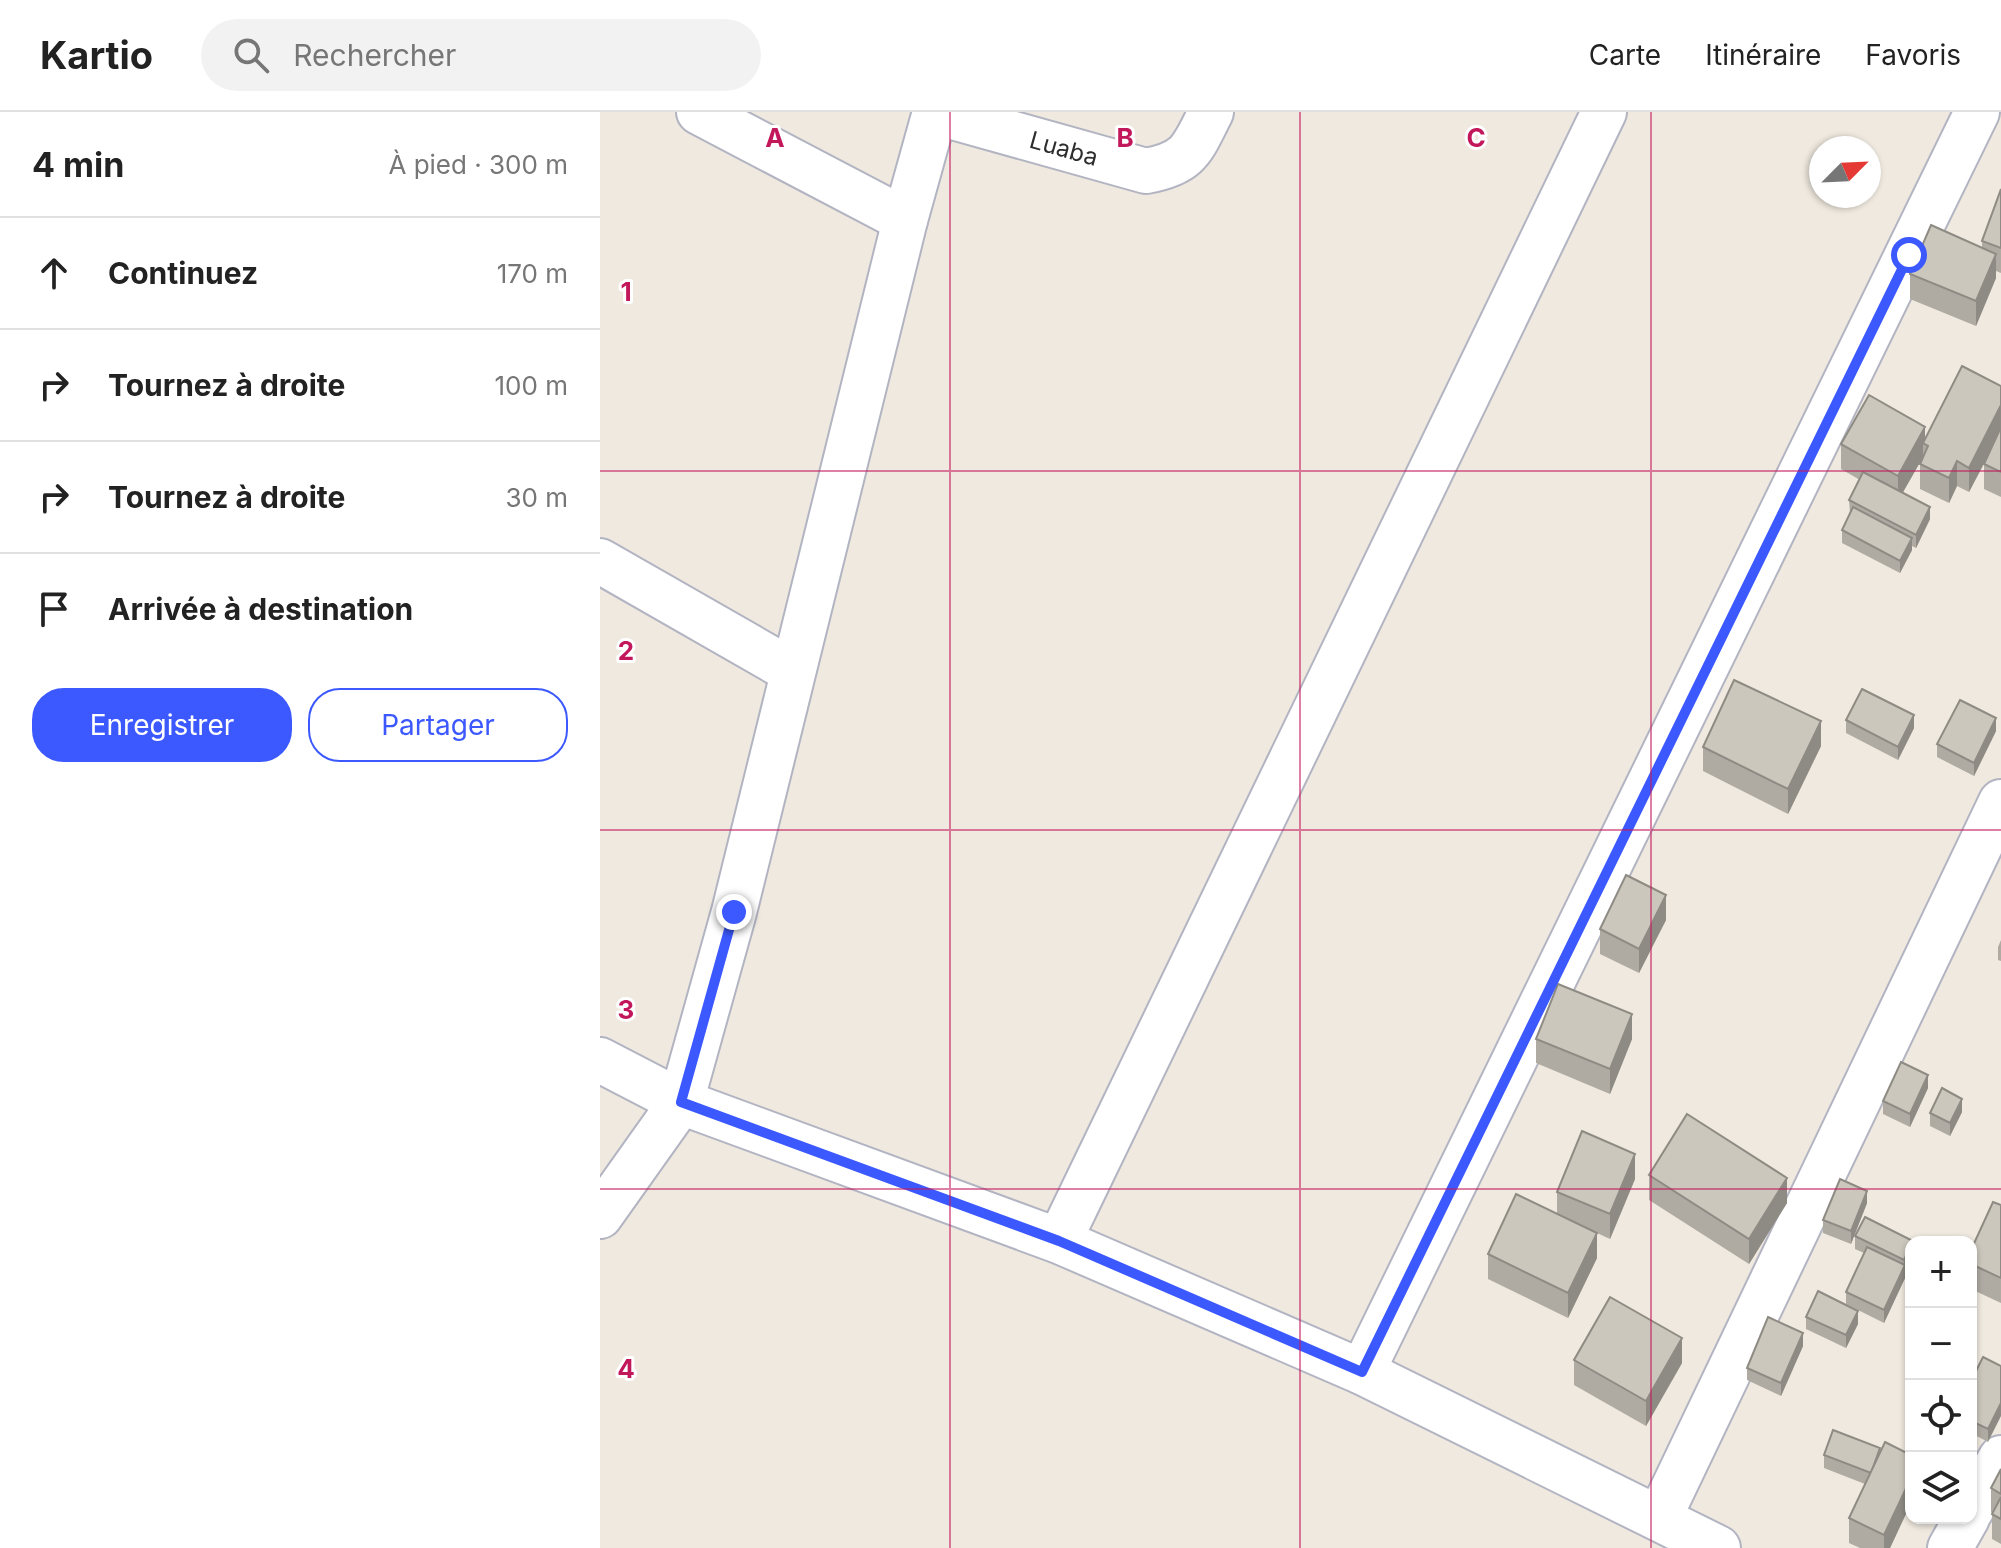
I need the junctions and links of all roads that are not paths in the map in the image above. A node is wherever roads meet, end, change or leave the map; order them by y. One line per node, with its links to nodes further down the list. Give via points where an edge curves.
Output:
1 (699, 112): 6 (street)
2 (935, 112): 3 (street, Luaba, via 1146,171 1188,156); 6 (street)
3 (1211, 112)
4 (1604, 112): 13 (street)
5 (1977, 112): 14 (street)
6 (905, 220): 8 (street)
7 (600, 561): 8 (street)
8 (792, 671): 11 (street)
9 (2001, 802): 17 (street)
10 (600, 1060): 11 (street)
11 (681, 1102): 12 (street); 13 (street)
12 (600, 1216)
13 (1059, 1241): 14 (street)
14 (1362, 1372): 17 (street)
15 (2001, 1458): 16 (street)
16 (1977, 1500)
17 (1659, 1518): 19 (street)
18 (1964, 1524): 20 (street)
19 (1718, 1548)
20 (1950, 1548)

